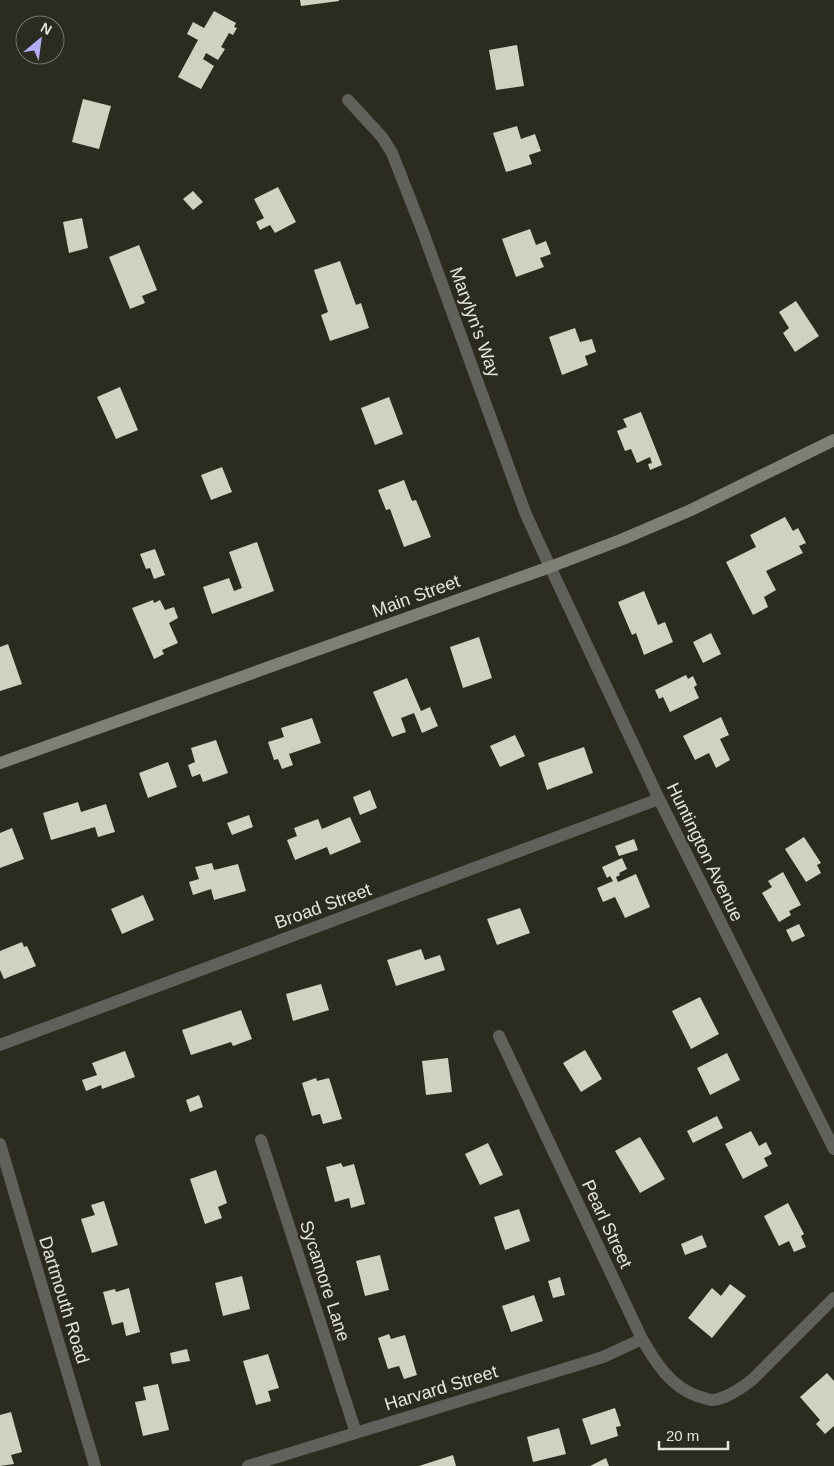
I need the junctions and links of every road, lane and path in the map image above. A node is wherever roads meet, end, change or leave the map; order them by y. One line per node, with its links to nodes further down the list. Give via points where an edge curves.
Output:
1 (348, 100): 3 (street, Marylyn's Way, via 382,137 392,153 525,512)
2 (834, 440): 3 (main road, Main Street, via 691,510)
3 (550, 567): 4 (main road, Main Street); 5 (street, Huntington Avenue)
4 (0, 763)
5 (659, 799): 7 (street, Broad Street); 10 (street, Huntington Avenue)
6 (499, 1036): 12 (street, Pearl Street)
7 (0, 1045)
8 (261, 1140): 13 (street, Sycamore Lane)
9 (0, 1144): 14 (street, Dartmouth Road)
10 (834, 1149)
11 (834, 1298): 12 (street, Pearl Street, via 753,1379 739,1390 712,1400 674,1384)
12 (642, 1339): 13 (street, Harvard Street, via 603,1357)
13 (356, 1433): 15 (street, Harvard Street)
14 (95, 1466)
15 (248, 1466)

